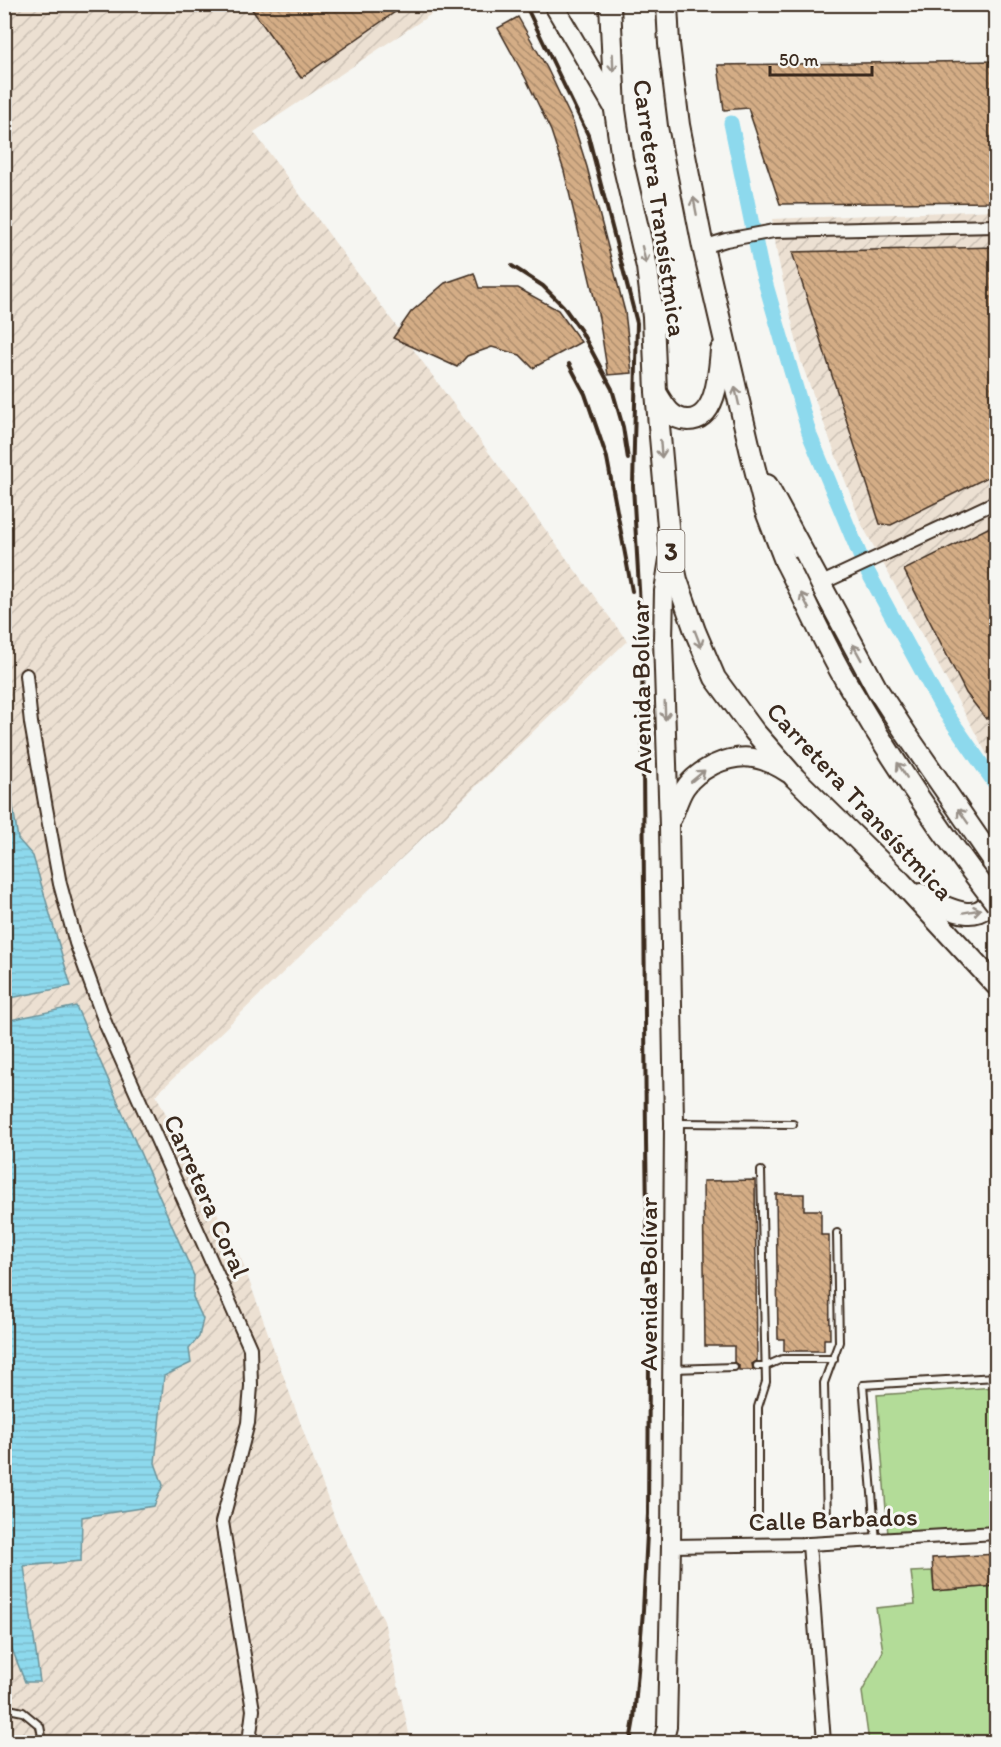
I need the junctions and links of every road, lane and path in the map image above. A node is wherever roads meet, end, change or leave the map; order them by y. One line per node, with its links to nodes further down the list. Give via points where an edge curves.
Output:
1 (553, 4): 4 (main road)
2 (610, 4): 4 (main road, Carretera Transístmica / 3, one-way to 4)
3 (667, 4): 6 (main road, Carretera Transístmica, one-way to 3, via 679,125)
4 (615, 111): 8 (main road, Carretera Transístmica / 3, one-way to 8, via 647,267)
5 (996, 226): 6 (street, via 774,231)
6 (703, 247): 7 (main road, Carretera Transístmica)
7 (722, 332): 8 (main road, via 715,392 704,413 691,420 680,419 667,409); 9 (main road, Carretera Transístmica, one-way to 7)
8 (656, 392): 11 (main road, Carretera Transístmica / 3, one-way to 11)
9 (750, 453): 12 (main road); 18 (main road, Carretera Transístmica, one-way to 9, bridge, via 916,793 847,682 785,561)
10 (996, 502): 12 (street)
11 (670, 548): 14 (main road, Carretera Transístmica / 3, one-way to 14, via 677,580 715,678); 15 (main road, Avenida Bolívar, one-way to 15, via 663,639)
12 (820, 584): 16 (main road, one-way to 12, via 877,689)
13 (26, 675): 39 (street, Carretera Coral, via 60,884 76,944 106,1025 250,1348 248,1423 222,1522 253,1710)
14 (795, 778): 15 (main road, Avenida Bolívar, one-way to 14, via 684,789 699,772 729,758 749,757 773,763); 17 (main road, Carretera Transístmica / 3)
15 (669, 825): 20 (main road, Avenida Bolívar)
16 (994, 861): 17 (main road, one-way to 16, via 941,907 960,913 977,912 992,896)
17 (901, 882): 19 (main road, Carretera Transístmica / 3)
18 (996, 903)
19 (996, 985)
20 (674, 1122): 21 (lane); 28 (main road, Avenida Bolívar)
21 (793, 1124)
22 (761, 1172): 26 (lane)
23 (837, 1233): 24 (lane, via 839,1342)
24 (834, 1359): 26 (lane, via 782,1359); 31 (lane, via 824,1383)
25 (757, 1366): 26 (lane)
26 (766, 1366): 30 (lane, via 766,1382 758,1407)
27 (735, 1367): 28 (lane)
28 (673, 1369): 35 (main road, Avenida Bolívar)
29 (996, 1377): 33 (lane, via 863,1385)
30 (758, 1518)
31 (827, 1522)
32 (996, 1533): 33 (street, Calle Barbados)
33 (876, 1541): 34 (street, Calle Barbados)
34 (809, 1544): 35 (street, Calle Barbados); 40 (street)
35 (671, 1546): 37 (main road, Avenida Bolívar)
36 (4, 1708): 38 (lane, via 23,1712 40,1726)
37 (668, 1738)
38 (43, 1743)
39 (249, 1743)
40 (824, 1743)

